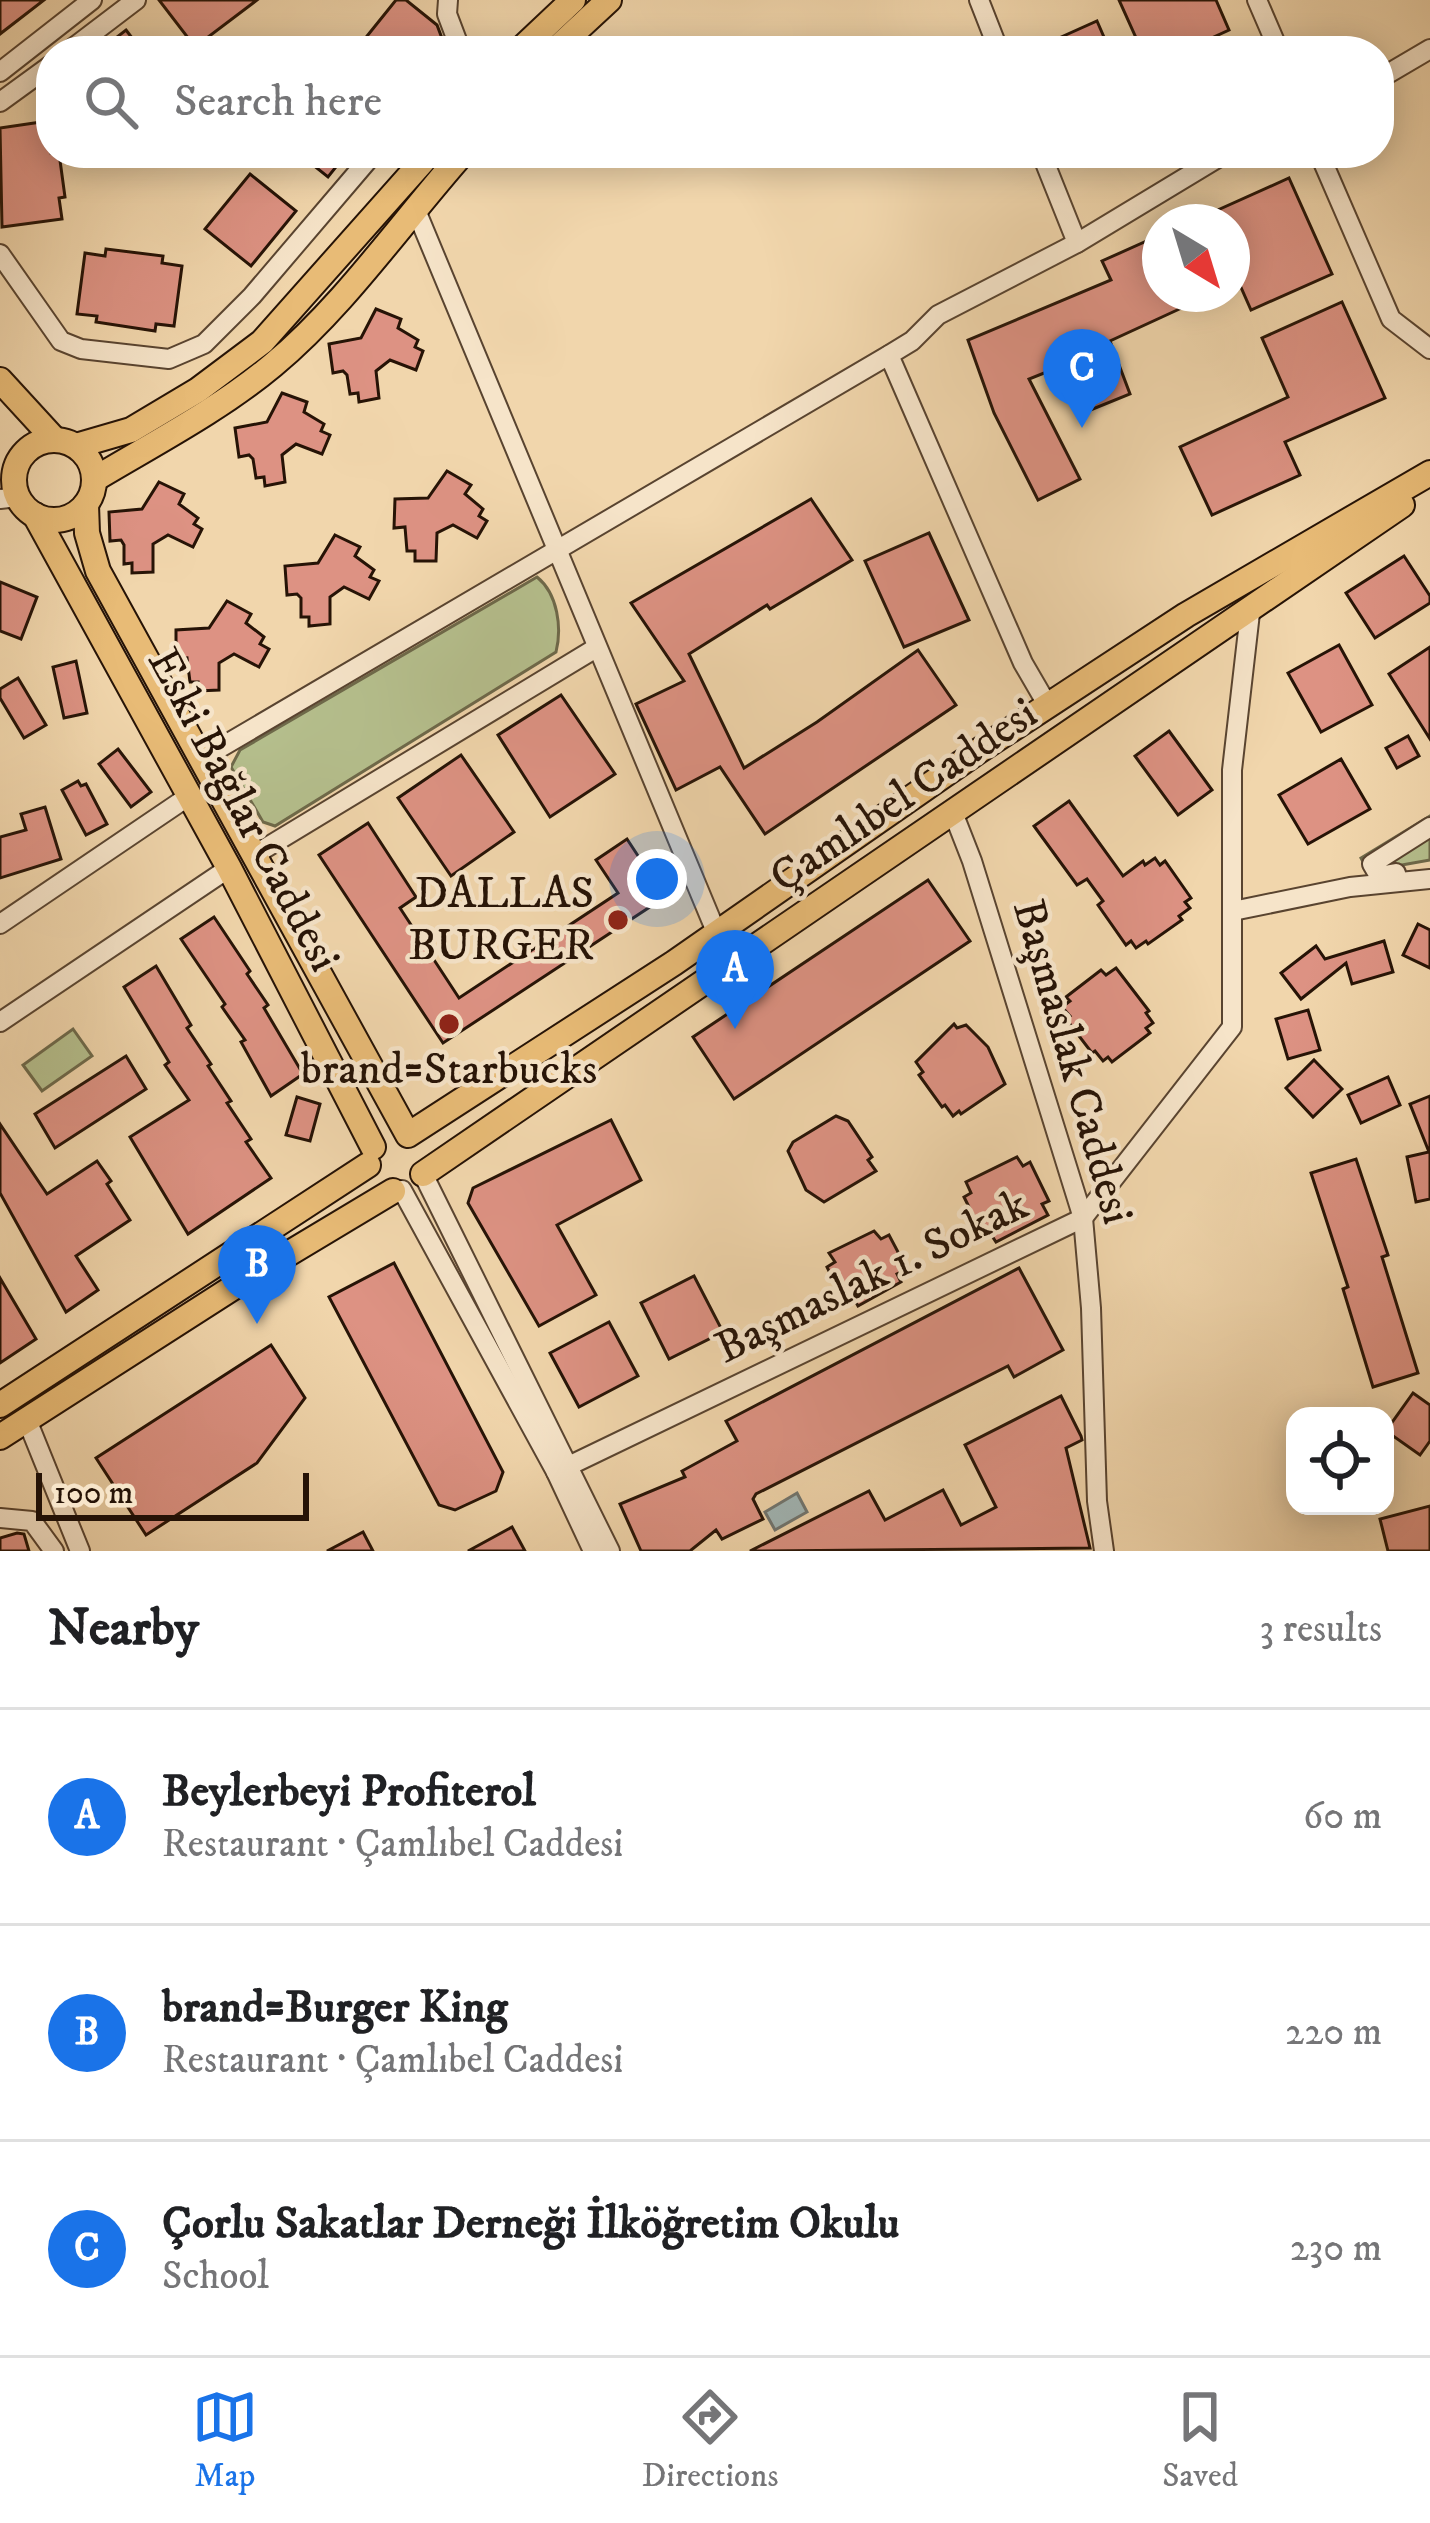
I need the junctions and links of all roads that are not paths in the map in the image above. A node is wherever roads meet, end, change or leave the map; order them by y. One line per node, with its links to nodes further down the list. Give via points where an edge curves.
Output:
1 (92, 0): 8 (street)
2 (136, 0): 9 (street)
3 (448, 0): 10 (street)
4 (573, 0): 11 (main road)
5 (609, 0): 12 (main road)
6 (979, 0): 13 (street)
7 (1257, 0): 14 (street)
8 (46, 36)
9 (89, 36)
10 (455, 36)
11 (535, 36)
12 (570, 36)
13 (993, 36)
14 (1273, 36)
15 (36, 44): 18 (street)
16 (1430, 49): 17 (street)
17 (1394, 67)
18 (0, 72)
19 (36, 76): 20 (street)
20 (0, 102)
21 (361, 168): 29 (street, via 204,344 170,359 61,340)
22 (417, 168): 33 (main road, via 262,342 131,430)
23 (450, 168): 27 (main road)
24 (1047, 168): 28 (street)
25 (1201, 168): 28 (street)
26 (1328, 168): 30 (street, via 1391,320)
27 (415, 208): 36 (main road, via 274,364); 40 (street)
28 (1077, 243): 31 (street, via 938,315)
29 (0, 254)
30 (1430, 349)
31 (889, 355): 40 (street); 43 (street)
32 (0, 380): 33 (main road)
33 (65, 443): 36 (main road, via 86,454); 38 (main road, via 26,451)
34 (0, 456): 38 (main road, Eski Bağlar Caddesi)
35 (1430, 473): 43 (main road)
36 (95, 479): 39 (main road)
37 (1430, 486): 41 (main road, Çamlıbel Caddesi)
38 (17, 498): 39 (main road, via 63,519); 45 (main road, Eski Bağlar Caddesi)
39 (86, 505): 44 (main road, Eski Bağlar Caddesi, via 98,572)
40 (556, 550): 42 (street); 44 (street)
41 (1250, 613): 46 (main road, Çamlıbel Caddesi); 52 (street, Başmaslak 1. Sokak, via 1232,770)
42 (596, 647): 48 (street); 54 (street)
43 (1048, 706): 54 (main road)
44 (201, 759): 48 (main road, Eski Bağlar Caddesi)
45 (189, 796): 50 (main road, Eski Bağlar Caddesi); 53 (street)
46 (954, 814): 58 (main road, Çamlıbel Caddesi); 60 (street, Başmaslak Caddesi)
47 (1430, 826): 49 (street, via 1372,864 1379,876)
48 (254, 855): 56 (main road, Eski Bağlar Caddesi)
49 (1430, 866)
50 (229, 868): 55 (street); 57 (main road, Eski Bağlar Caddesi)
51 (1430, 879): 52 (street)
52 (1233, 910): 60 (street, Başmaslak 1. Sokak, via 1232,1027)
53 (0, 924)
54 (717, 934): 56 (main road)
55 (0, 1022)
56 (408, 1136): 57 (main road, via 388,1135); 58 (main road, via 425,1156)
57 (370, 1156): 59 (main road, via 376,1183); 61 (main road)
58 (423, 1174): 59 (main road); 64 (street)
59 (398, 1191): 62 (main road); 64 (street)
60 (1083, 1218): 64 (street, Başmaslak 1. Sokak); 70 (street, Başmaslak Caddesi)
61 (0, 1405)
62 (27, 1420): 63 (main road); 67 (street)
63 (0, 1438)
64 (562, 1469): 68 (street); 69 (street)
65 (0, 1517): 66 (street, via 32,1521)
66 (54, 1551)
67 (80, 1551)
68 (593, 1551)
69 (610, 1551)
70 (1104, 1551)

